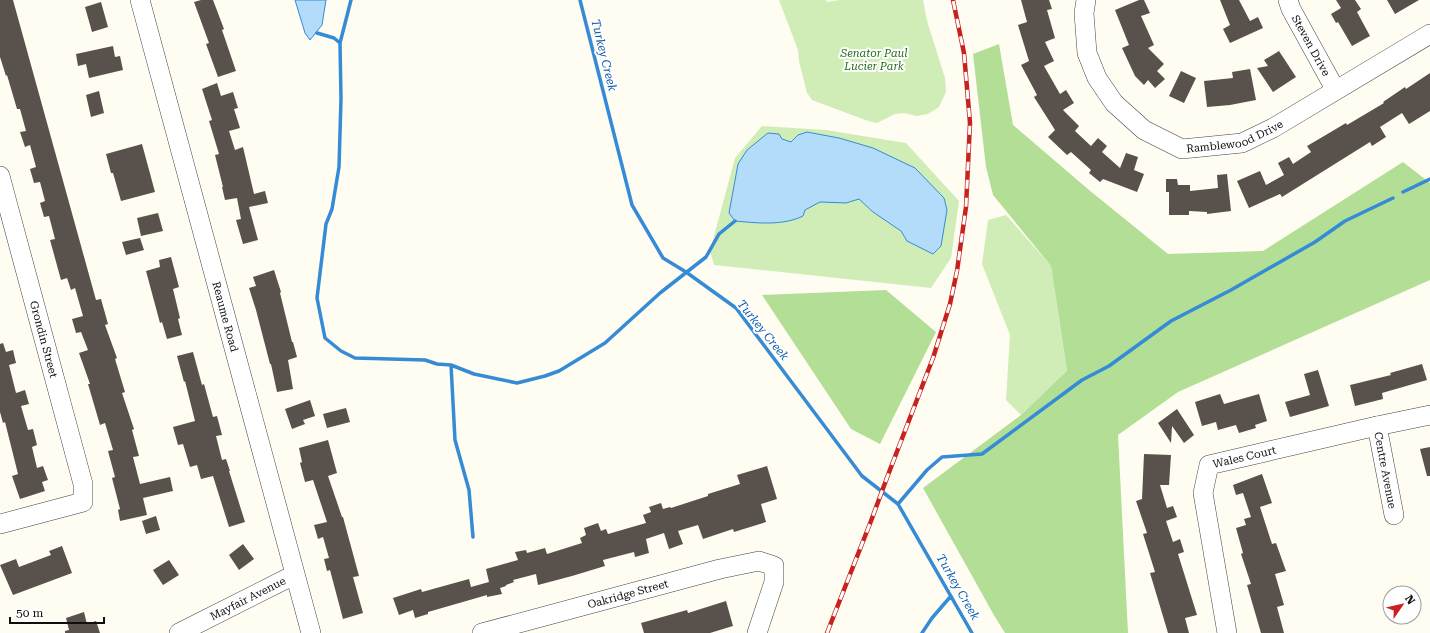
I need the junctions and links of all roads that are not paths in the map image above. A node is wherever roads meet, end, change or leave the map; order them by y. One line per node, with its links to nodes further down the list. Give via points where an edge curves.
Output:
1 (140, 0): 11 (street, Reaume Road)
2 (1086, 0): 5 (street, Ramblewood Drive, via 1084,14 1087,53 1098,78 1114,103 1144,130 1182,149 1242,144 1273,128)
3 (1288, 0): 5 (street, Steven Drive)
4 (1430, 34): 5 (street, Ramblewood Drive)
5 (1335, 89)
6 (0, 176): 10 (street, Grondin Street, via 83,484 83,502)
7 (1427, 416): 8 (street, Wales Court)
8 (1377, 426): 9 (street, Centre Avenue); 16 (street, Wales Court, via 1209,465 1203,494)
9 (1394, 515)
10 (0, 524)
11 (294, 575): 12 (street, Mayfair Avenue); 13 (street, Reaume Road)
12 (179, 633)
13 (311, 633)
14 (482, 633): 15 (street, Oakridge Street, via 758,561 774,566 774,582)
15 (757, 633)
16 (1227, 633)

